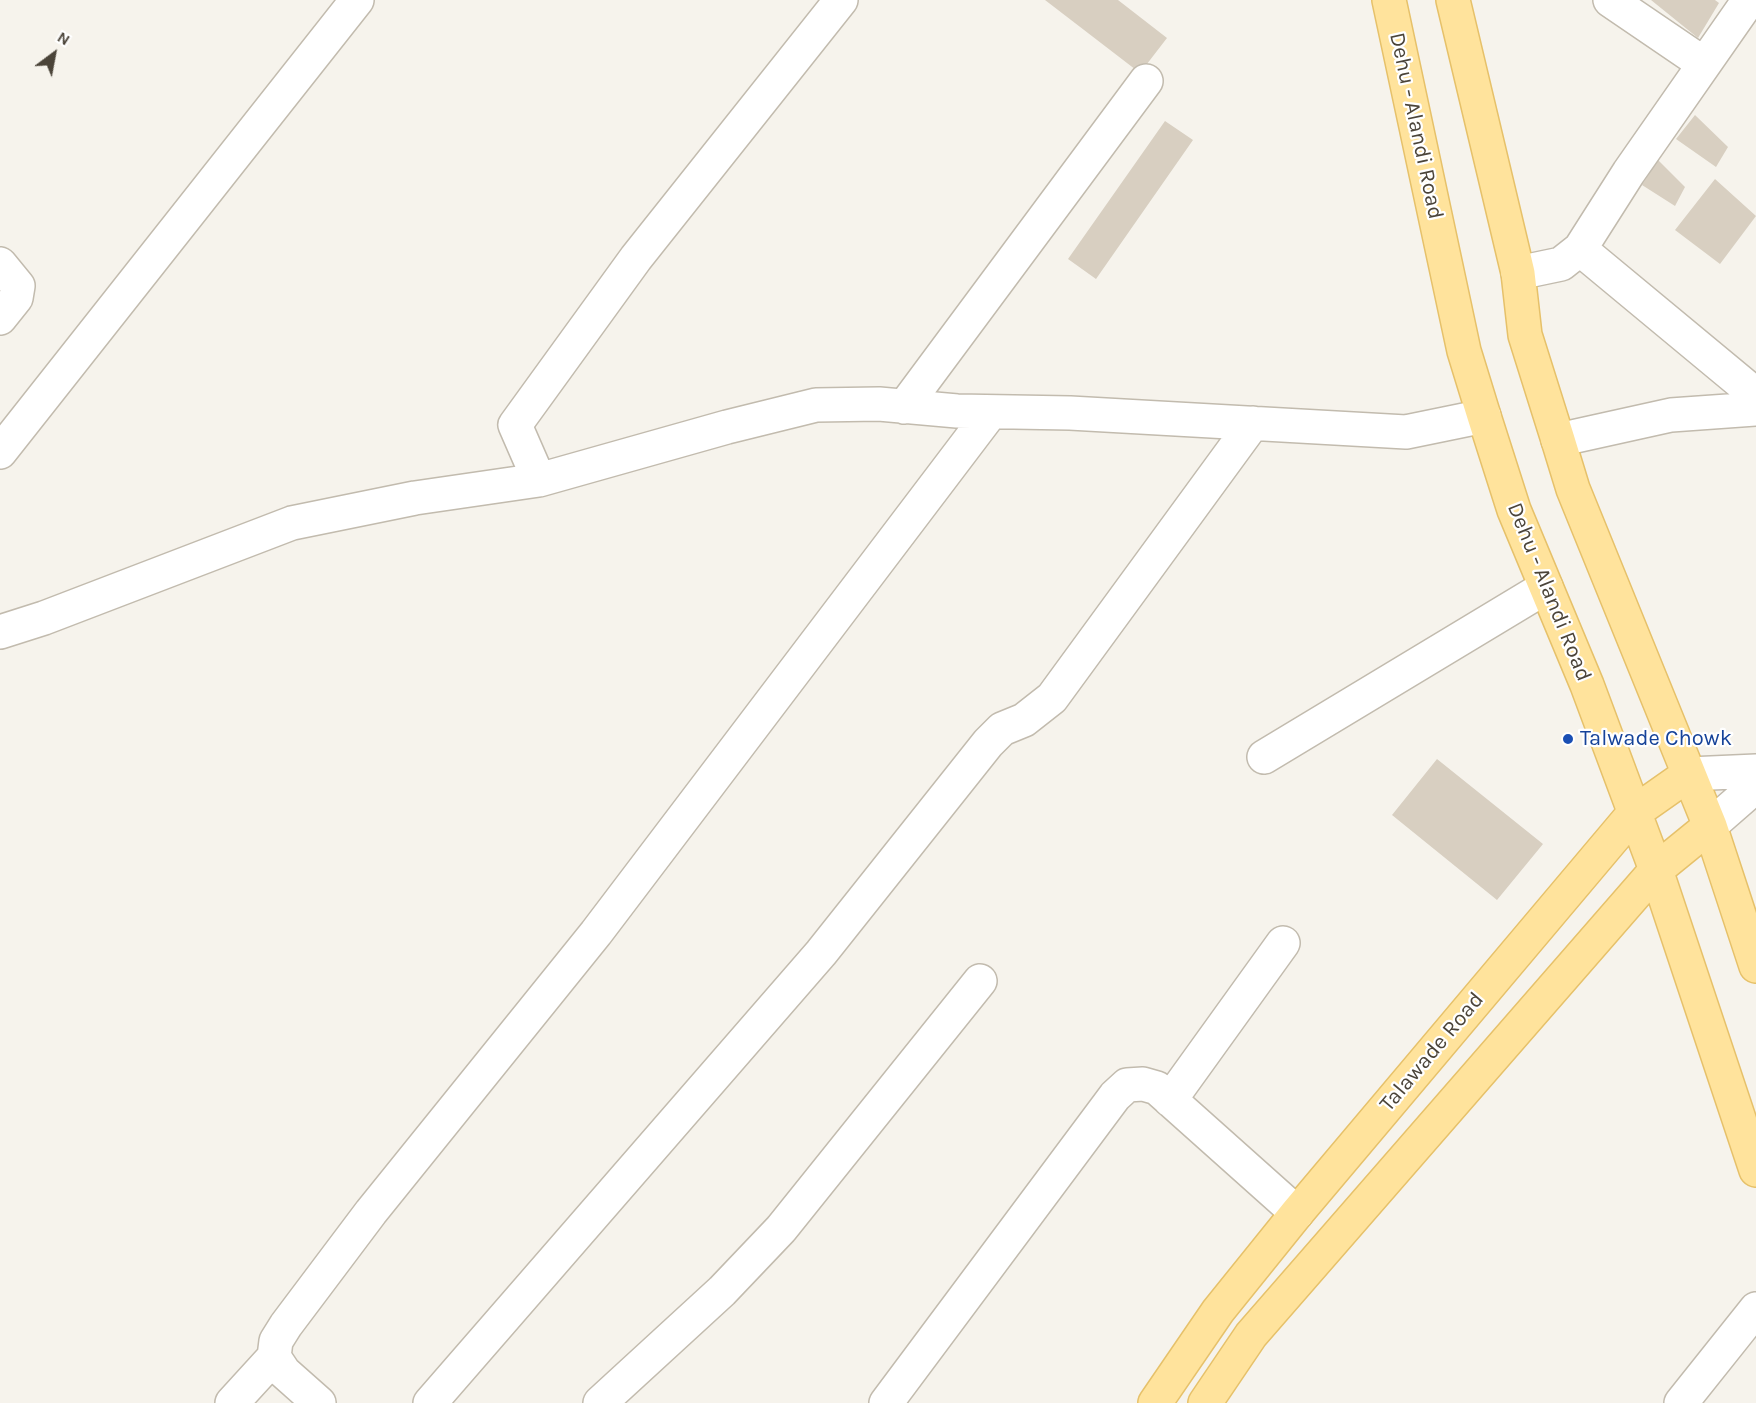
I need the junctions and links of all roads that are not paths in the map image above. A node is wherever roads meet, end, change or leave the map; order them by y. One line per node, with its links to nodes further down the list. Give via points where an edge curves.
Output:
1 (357, 0): 20 (street)
2 (841, 0): 21 (street, via 636,258 515,425)
3 (1389, 0): 17 (main road, Dehu - Alandi Road, via 1464,351)
4 (1454, 0): 11 (main road)
5 (1610, 0): 7 (street)
6 (1749, 0): 7 (street)
7 (1704, 64): 9 (street)
8 (1146, 81): 14 (street)
9 (1580, 249): 11 (street, via 1561,264); 13 (street)
10 (0, 264): 12 (street, via 18,286 16,298)
11 (1518, 273): 19 (main road, via 1526,335)
12 (0, 318)
13 (1756, 395)
14 (904, 407): 16 (street); 21 (street, via 816,405)
15 (1756, 409): 19 (street, via 1671,415)
16 (991, 412): 18 (street); 38 (street, via 596,933 364,1222 286,1325 276,1341)
17 (1484, 416): 18 (street, via 1406,432); 22 (main road, Dehu - Alandi Road, via 1514,510)
18 (1253, 423): 41 (street, via 1052,698 1024,720 1002,729 988,743 820,953)
19 (1558, 440): 26 (main road, via 1573,489)
20 (0, 452)
21 (539, 480): 23 (street, via 415,498 292,523)
22 (1546, 587): 24 (street); 28 (main road, Dehu - Alandi Road)
23 (0, 632)
24 (1264, 757)
25 (1756, 771): 26 (street)
26 (1689, 774): 28 (main road, Talawade Road); 29 (main road)
27 (1756, 786): 29 (street)
28 (1635, 812): 30 (main road, Dehu - Alandi Road); 36 (main road, Talawade Road)
29 (1710, 826): 30 (main road); 32 (main road)
30 (1656, 870): 35 (main road, Dehu - Alandi Road); 45 (main road, via 1251,1335)
31 (1283, 943): 34 (street)
32 (1756, 966)
33 (980, 981): 42 (street, via 781,1229 722,1291)
34 (1170, 1100): 36 (street); 43 (street, via 1157,1088 1143,1084 1127,1085 1115,1096)
35 (1756, 1170)
36 (1297, 1213): 44 (main road, Talawade Road, via 1218,1311)
37 (1756, 1309): 46 (street)
38 (274, 1357): 39 (street); 40 (street, via 284,1372)
39 (232, 1403)
40 (319, 1403)
41 (430, 1403)
42 (600, 1403)
43 (886, 1403)
44 (1155, 1403)
45 (1205, 1403)
46 (1681, 1403)

